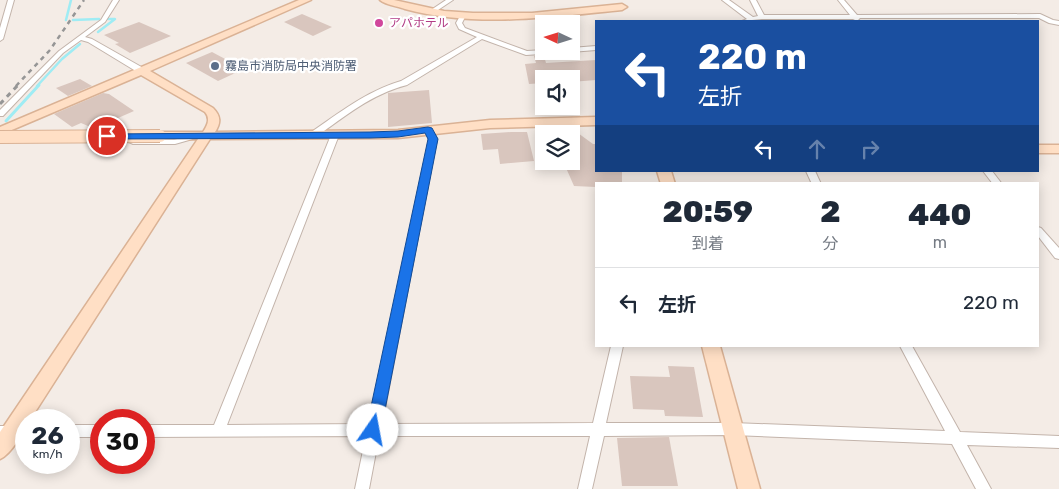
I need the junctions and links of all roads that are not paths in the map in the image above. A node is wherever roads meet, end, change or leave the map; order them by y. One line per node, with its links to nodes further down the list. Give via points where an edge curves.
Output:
1 (11, 0): 19 (street)
2 (116, 0): 18 (street, via 103,20)
3 (307, 0): 23 (street)
4 (384, 0): 10 (street)
5 (450, 0): 10 (street)
6 (724, 0): 15 (street)
7 (752, 0): 12 (street)
8 (840, 0): 13 (street)
9 (622, 7): 11 (street, via 510,17)
10 (430, 13): 11 (street)
11 (462, 16): 17 (street, via 459,23 462,29)
12 (762, 17): 14 (street); 15 (street)
13 (856, 18): 14 (street); 16 (street, via 1040,16)
14 (776, 19)
15 (748, 20)
16 (1059, 23)
17 (481, 37): 22 (street, via 526,53); 28 (street, via 404,83 393,85 345,112)
18 (80, 38): 23 (street, via 90,40); 24 (street, via 61,52)
19 (0, 39)
20 (595, 48): 21 (street)
21 (580, 49)
22 (535, 52)
23 (142, 71): 27 (street); 30 (street, via 213,114 214,124)
24 (0, 114)
25 (595, 121): 26 (street, via 490,124)
26 (428, 130): 29 (street); 44 (street, via 433,139)
27 (0, 132): 30 (street, via 8,142 14,143 175,142)
28 (313, 135): 29 (street); 30 (street)
29 (335, 135): 43 (street)
30 (201, 136): 31 (street, bridge); 46 (street)
31 (0, 137)
32 (1039, 149): 33 (street)
33 (1059, 149)
34 (989, 172): 35 (street)
35 (996, 182)
36 (1039, 231): 37 (street)
37 (1059, 255)
38 (617, 347): 41 (street)
39 (711, 347): 42 (street)
40 (907, 347): 47 (street)
41 (597, 429): 42 (street); 44 (street); 51 (street)
42 (733, 429): 47 (street); 52 (street)
43 (218, 430): 44 (street); 45 (street)
44 (373, 430): 50 (street)
45 (155, 431)
46 (13, 432): 49 (street)
47 (956, 439): 48 (street); 53 (street)
48 (1059, 442)
49 (0, 449)
50 (362, 489)
51 (585, 489)
52 (748, 489)
53 (984, 489)

